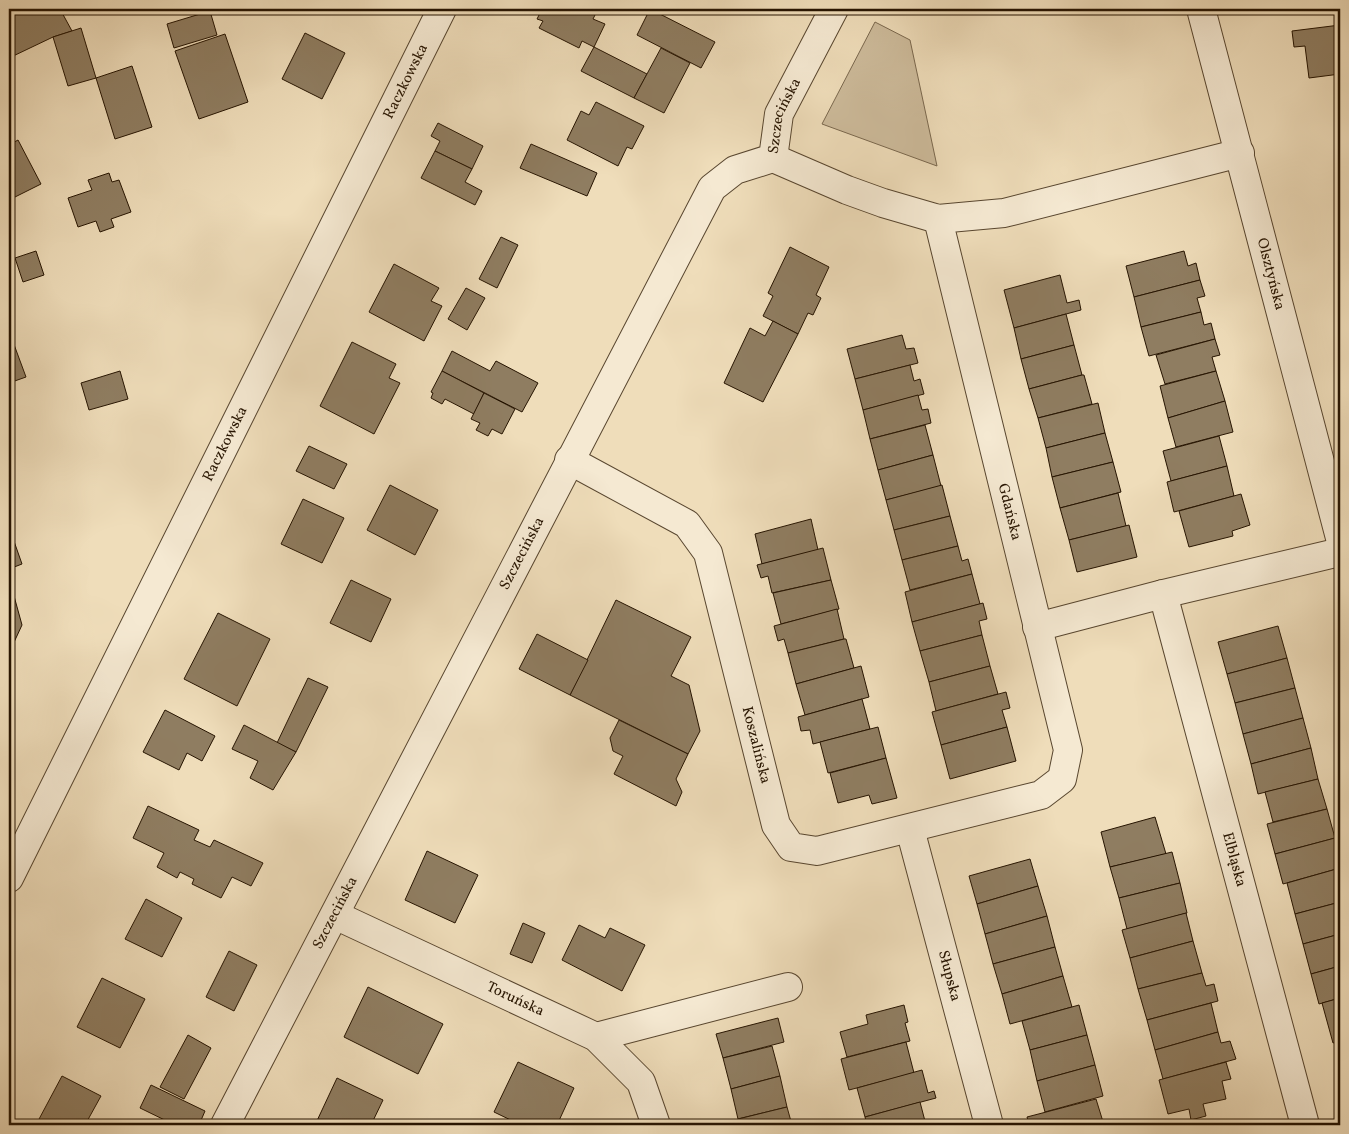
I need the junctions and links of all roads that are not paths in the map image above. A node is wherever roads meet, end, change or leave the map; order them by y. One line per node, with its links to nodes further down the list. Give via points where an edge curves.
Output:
1 (442, 9): 14 (street, Raczkowska)
2 (834, 9): 5 (street, Szczecińska, via 779,114)
3 (1201, 9): 4 (street, Olsztyńska)
4 (1240, 153): 6 (street, via 1004,212); 8 (street, Olsztyńska)
5 (773, 158): 6 (street, via 865,196); 7 (street, Szczecińska, via 735,170 712,188)
6 (938, 219): 11 (street, Gdańska)
7 (569, 460): 13 (street, Koszalińska, via 687,524 708,553 776,825 791,847 817,851); 15 (street, Szczecińska)
8 (1340, 538)
9 (1340, 552): 10 (street)
10 (1163, 594): 11 (street); 21 (street, Elbląska)
11 (1037, 627): 12 (street, Gdańska, via 1068,750 1062,779)
12 (1041, 795): 13 (street, Koszalińska)
13 (910, 829): 20 (street, Słupska)
14 (9, 878)
15 (334, 915): 17 (street, Toruńska); 18 (street, Szczecińska)
16 (788, 986): 17 (street)
17 (596, 1037): 19 (street, Toruńska, via 641,1082)
18 (225, 1125)
19 (656, 1125)
20 (989, 1125)
21 (1305, 1125)

